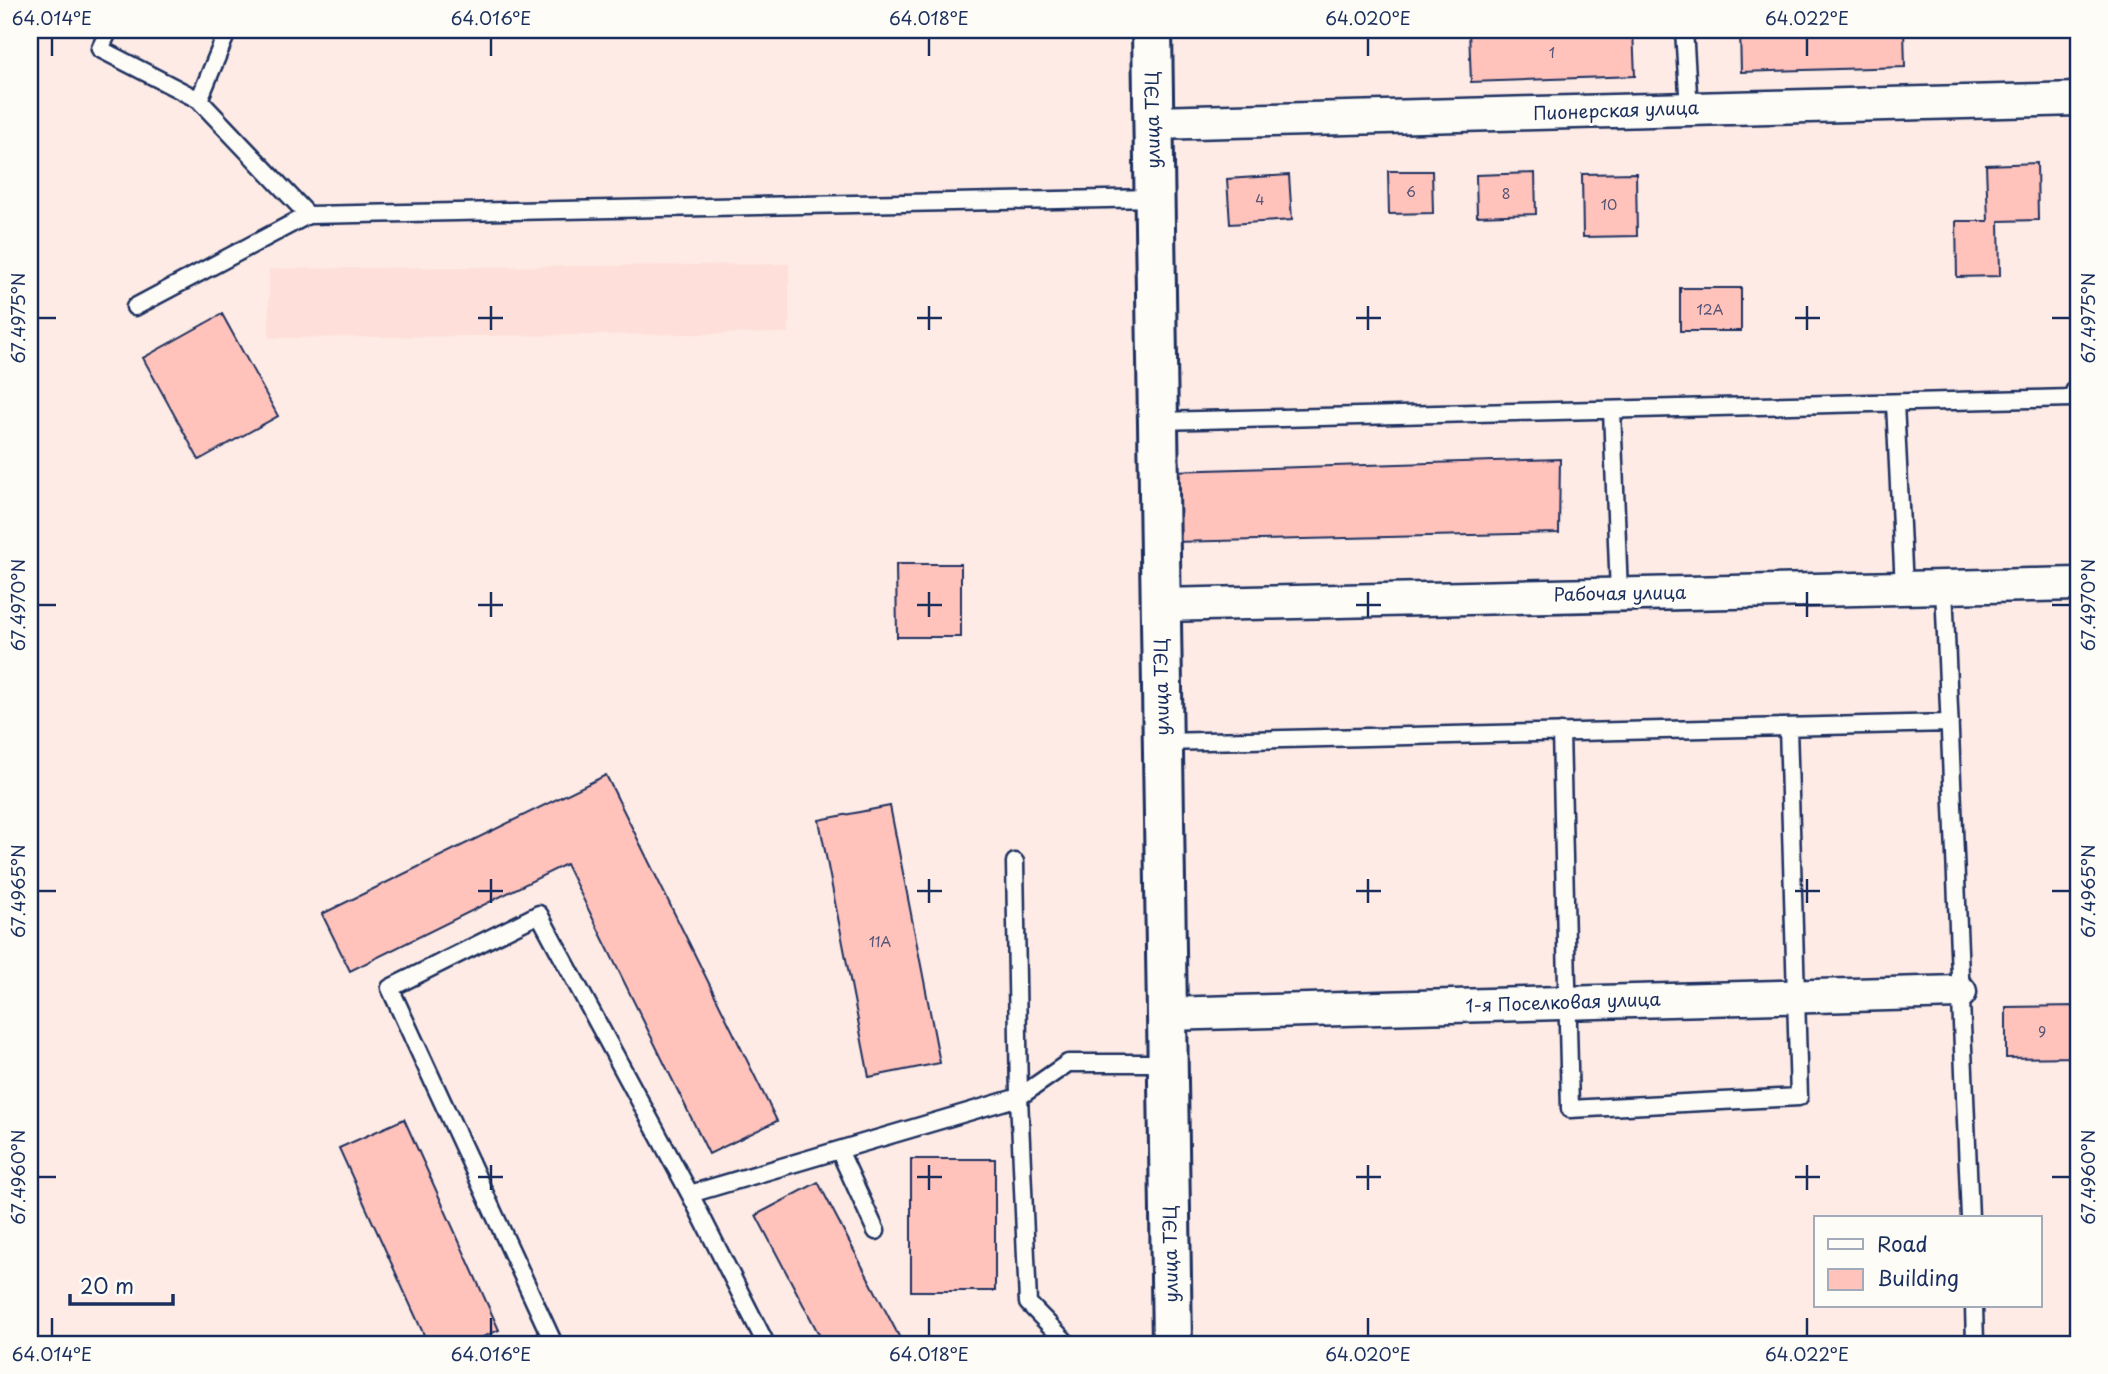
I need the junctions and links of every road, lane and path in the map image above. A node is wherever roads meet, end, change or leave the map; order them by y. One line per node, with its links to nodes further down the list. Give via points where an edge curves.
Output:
1 (109, 30): 6 (lane, via 100,49)
2 (228, 30): 6 (lane)
3 (1152, 30): 8 (street, улица ТЭЦ)
4 (1684, 30): 7 (lane)
5 (2078, 99): 7 (street, Пионерская улица)
6 (199, 100): 10 (lane)
7 (1689, 109): 8 (street, Пионерская улица)
8 (1153, 123): 9 (street, улица ТЭЦ)
9 (1154, 198): 10 (lane); 15 (street, улица ТЭЦ)
10 (309, 215): 11 (lane)
11 (135, 307)
12 (2078, 384): 13 (lane, via 2071,398)
13 (1895, 403): 14 (lane); 18 (lane)
14 (1612, 410): 15 (lane); 19 (lane)
15 (1158, 421): 20 (street, улица ТЭЦ)
16 (2078, 584): 17 (street, Рабочая улица)
17 (1944, 587): 18 (street, Рабочая улица); 21 (lane)
18 (1904, 588): 19 (street, Рабочая улица)
19 (1619, 594): 20 (street, Рабочая улица)
20 (1161, 604): 24 (street, улица ТЭЦ)
21 (1950, 723): 22 (lane); 26 (lane)
22 (1787, 727): 23 (lane); 27 (lane)
23 (1562, 732): 24 (lane); 28 (lane)
24 (1163, 742): 29 (street, улица ТЭЦ)
25 (1015, 862): 31 (lane)
26 (1959, 992): 27 (street, 1-я Поселковая улица); 34 (lane)
27 (1795, 997): 28 (street, 1-я Поселковая улица); 28 (lane, via 1799,1097 1570,1109)
28 (1567, 1003): 29 (street, 1-я Поселковая улица)
29 (1167, 1014): 30 (street, улица ТЭЦ)
30 (1168, 1063): 31 (lane, via 1068,1063); 40 (street, улица ТЭЦ)
31 (1020, 1097): 32 (lane); 39 (lane, via 1028,1303)
32 (839, 1150): 33 (lane); 35 (lane)
33 (690, 1195): 37 (lane, via 539,914 390,988); 38 (lane)
34 (1970, 1216)
35 (876, 1231)
36 (1974, 1308): 41 (lane)
37 (554, 1344)
38 (766, 1344)
39 (1068, 1344)
40 (1172, 1344)
41 (1975, 1344)

